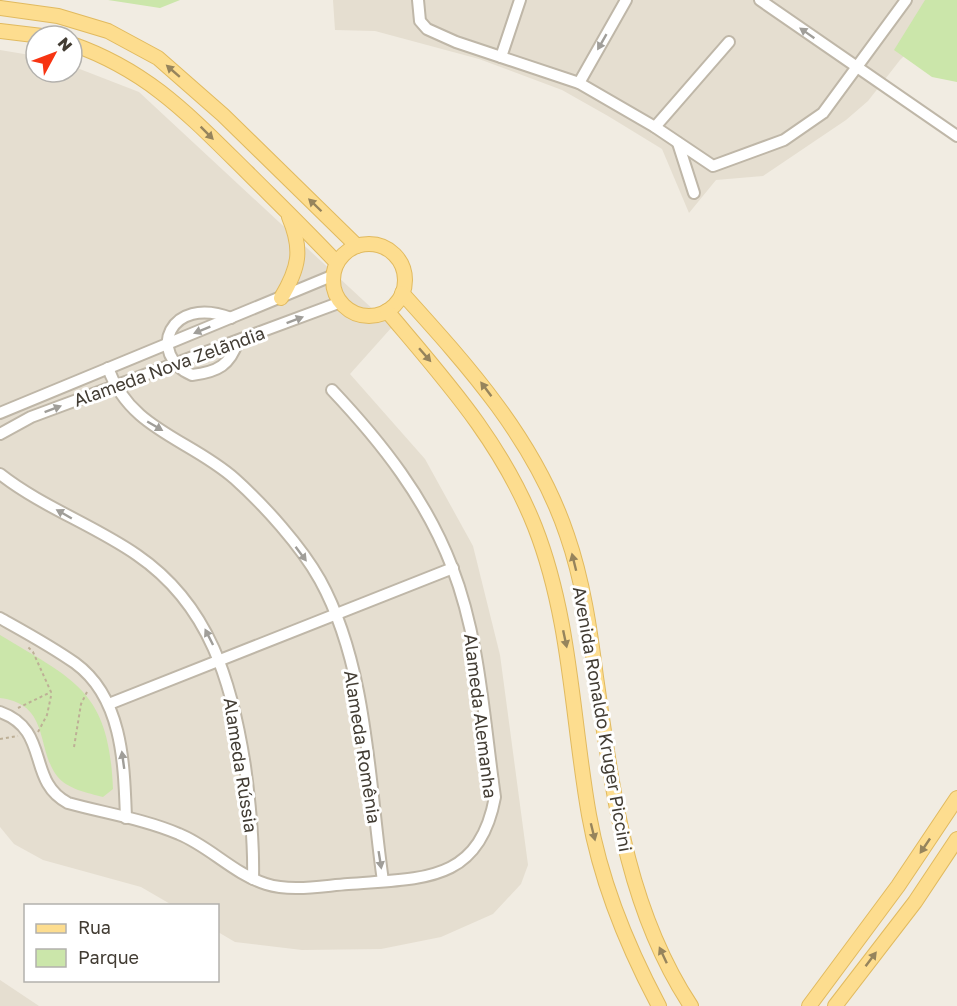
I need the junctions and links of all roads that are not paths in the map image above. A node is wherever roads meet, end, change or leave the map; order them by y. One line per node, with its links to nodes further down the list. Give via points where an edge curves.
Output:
1 (417, 0): 11 (street, via 420,21 427,29)
2 (520, 0): 11 (street)
3 (626, 0): 13 (street, one-way to 13)
4 (760, 0): 12 (street, one-way to 4)
5 (906, 0): 12 (street)
6 (0, 8): 19 (main road, one-way to 6, via 158,58 108,31 48,14)
7 (0, 31): 8 (main road)
8 (24, 34)
9 (729, 42): 14 (street)
10 (84, 48): 18 (main road, one-way to 18, via 139,75 175,100)
11 (501, 57): 13 (street)
12 (855, 67): 15 (street); 16 (street, via 823,113 784,140 713,166)
13 (579, 83): 14 (street)
14 (654, 127): 16 (street)
15 (957, 136)
16 (678, 143): 17 (street)
17 (694, 193)
18 (287, 212): 20 (main road); 22 (main road, via 299,251 297,265)
19 (357, 246): 20 (main road, via 342,255); 21 (main road, via 380,246 391,251 404,270)
20 (335, 269): 22 (street, Alameda Nova Zelãndia); 23 (main road, via 336,294)
21 (402, 293): 24 (main road); 47 (main road, Avenida Ronaldo Kruger Piccini, one-way to 21, via 675,982 634,888 622,841 587,612 568,536 543,474 482,382)
22 (281, 298): 25 (street, Alameda Nova Zelãndia)
23 (341, 302): 24 (main road, via 362,315); 26 (street, Alameda Nova Zelãndia, one-way to 23)
24 (387, 311): 46 (main road, Avenida Ronaldo Kruger Piccini, one-way to 46, via 470,409 512,478 535,527 567,646 589,817 610,897)
25 (231, 318): 27 (street, Alameda Nova Zelãndia, one-way to 27); 27 (street, via 214,311 189,314 171,329)
26 (238, 341): 28 (street, Alameda Nova Zelãndia); 28 (street, via 226,364 205,374 192,375)
27 (168, 344): 28 (street); 29 (street, Alameda Nova Zelãndia)
28 (175, 363): 30 (street, Alameda Nova Zelãndia)
29 (108, 368): 30 (street, Alameda Romênia); 32 (street, Alameda Nova Zelãndia)
30 (115, 386): 33 (street, Alameda Nova Zelãndia, one-way to 30, via 31,417); 36 (street, Alameda Romênia, one-way to 36, via 126,403 147,422 235,478 297,548 319,579)
31 (332, 390): 35 (street, Alameda Alemanha, via 375,436 407,480)
32 (0, 413)
33 (0, 434)
34 (0, 474): 38 (street, Alameda Rússia, one-way to 34, via 208,633 163,575 136,554)
35 (453, 568): 36 (street); 45 (street, Alameda Alemanha, via 467,614 495,797 490,823 478,846 444,871 421,878)
36 (335, 614): 38 (street); 45 (street, Alameda Romênia, one-way to 45, via 363,728)
37 (0, 618): 39 (street, via 76,664)
38 (220, 660): 39 (street); 44 (street, Alameda Rússia, via 241,740 249,794)
39 (109, 704): 42 (street, one-way to 39, via 124,760)
40 (5, 710): 42 (street, Alameda Alemanha, via 33,739 53,795 68,803)
41 (957, 798): 48 (main road, one-way to 48)
42 (126, 818): 44 (street, Alameda Alemanha, via 179,834)
43 (957, 839): 49 (main road, one-way to 43, via 915,902)
44 (253, 879): 45 (street, Alameda Alemanha, via 267,885 296,888)
45 (383, 881)
46 (659, 1006)
47 (691, 1006)
48 (809, 1006)
49 (835, 1006)

